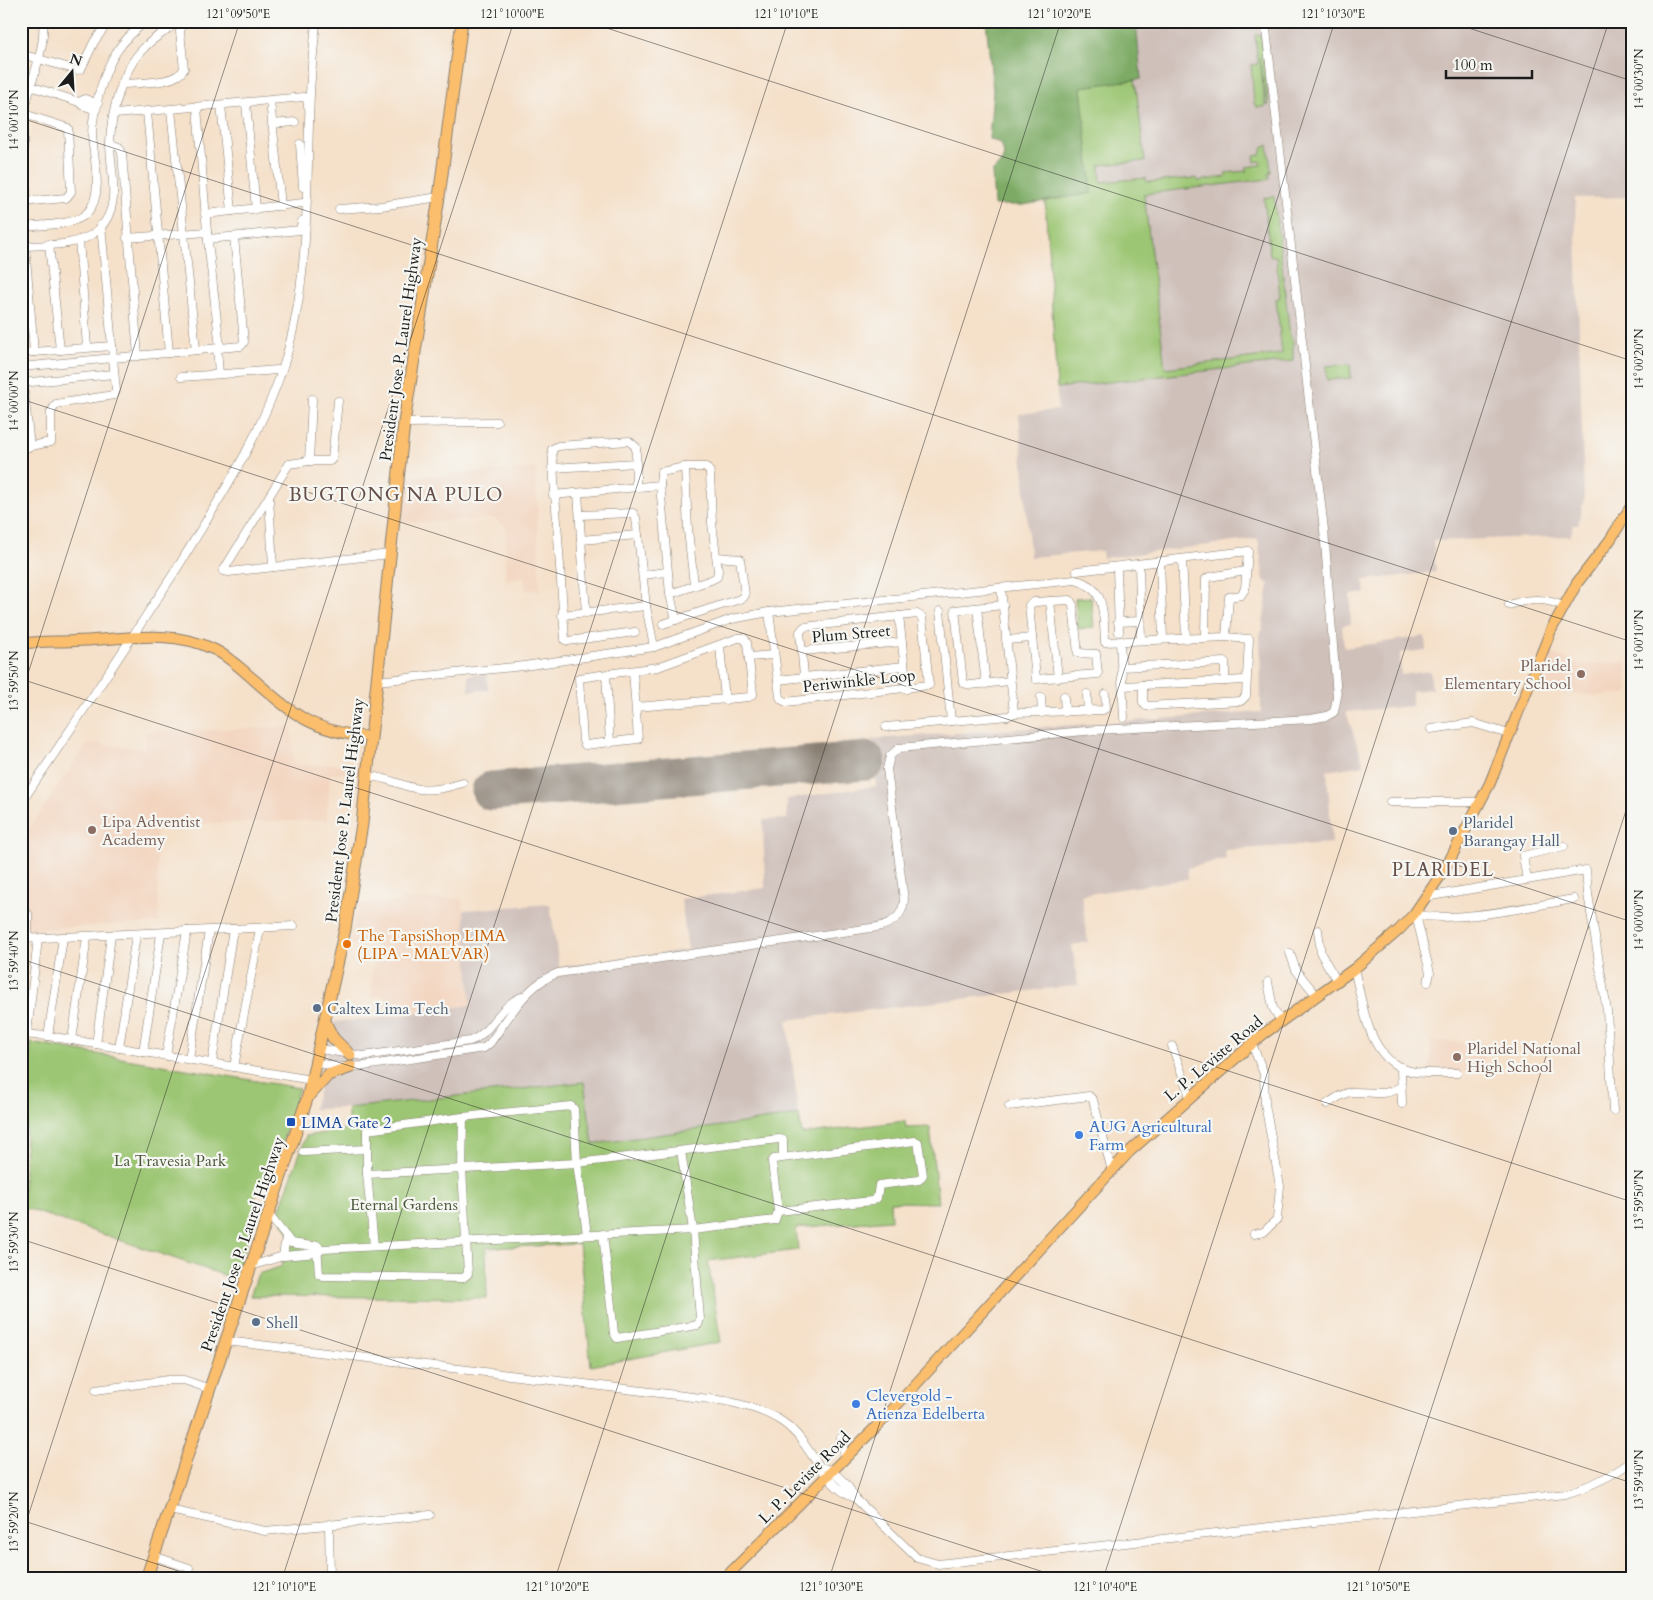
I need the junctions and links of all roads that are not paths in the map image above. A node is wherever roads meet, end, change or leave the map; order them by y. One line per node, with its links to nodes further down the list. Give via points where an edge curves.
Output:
1 (43, 21): 10 (street, via 45,38)
2 (146, 21): 17 (street, via 116,52)
3 (182, 21): 12 (street, via 184,69 181,74 170,79)
4 (316, 21): 115 (street, via 300,291 284,362 261,426 217,504)
5 (462, 21): 31 (highway, President Jose P. Laurel Highway)
6 (1265, 21): 191 (street, via 1324,530 1337,696 1334,712 1311,719 1096,730 899,748 890,756 887,769 904,900 901,912 892,922 878,927 558,973 539,982)
7 (105, 23): 10 (street, via 81,69)
8 (171, 27): 12 (street, via 143,48)
9 (21, 54): 10 (street)
10 (38, 59): 13 (street)
11 (21, 84): 13 (street)
12 (123, 84): 22 (street)
13 (30, 86): 17 (street, via 82,105); 21 (street)
14 (270, 101): 15 (street); 23 (street, via 304,98 308,102); 25 (street)
15 (246, 103): 16 (street); 35 (street)
16 (221, 105): 18 (street); 37 (street)
17 (97, 107): 40 (street, via 92,133 96,190 87,213 75,221)
18 (197, 108): 19 (street); 38 (street)
19 (171, 110): 20 (street); 41 (street)
20 (147, 112): 22 (street); 43 (street)
21 (23, 113): 28 (street); 32 (street, via 68,128 71,192 66,198)
22 (115, 114): 26 (street)
23 (308, 114)
24 (295, 122): 25 (street)
25 (272, 124): 34 (street)
26 (110, 144): 29 (street, via 119,147 122,153); 30 (street)
27 (291, 145): 33 (street, via 303,144)
28 (22, 158): 32 (street)
29 (124, 195): 30 (street); 45 (street)
30 (114, 196): 39 (street, via 112,207)
31 (439, 197): 36 (street); 68 (highway, President Jose P. Laurel Highway)
32 (24, 202)
33 (304, 203): 34 (street); 44 (street, via 300,230)
34 (280, 206): 35 (street)
35 (256, 208): 37 (street)
36 (339, 209)
37 (232, 211): 38 (street)
38 (205, 214): 42 (street)
39 (101, 225): 46 (street, via 98,230); 49 (street)
40 (21, 227)
41 (183, 234): 42 (street); 43 (street); 53 (street)
42 (207, 235): 44 (street); 51 (street)
43 (159, 236): 45 (street); 56 (street)
44 (234, 237): 51 (street, via 244,342 241,346)
45 (127, 238): 57 (street)
46 (78, 240): 47 (street); 50 (street)
47 (50, 244): 48 (street); 52 (street)
48 (23, 246): 54 (street)
49 (112, 346): 50 (street); 58 (street)
50 (87, 347): 52 (street)
51 (218, 348): 53 (street); 62 (street)
52 (60, 350): 54 (street)
53 (196, 350): 56 (street)
54 (34, 352): 55 (street)
55 (21, 353)
56 (169, 353): 57 (street)
57 (138, 356): 58 (street)
58 (113, 358): 59 (street); 61 (street)
59 (21, 367)
60 (278, 370): 62 (street)
61 (114, 374): 64 (street); 69 (street, via 114,395 56,404 51,412 51,442)
62 (219, 374): 63 (street)
63 (181, 377)
64 (22, 382): 69 (street)
65 (312, 399): 70 (street)
66 (338, 401): 70 (street, via 332,459)
67 (497, 422): 68 (street)
68 (404, 424): 83 (highway, President Jose P. Laurel Highway)
69 (26, 448)
70 (309, 461): 78 (street, via 289,464)
71 (636, 463): 73 (street); 73 (street, via 636,447 629,441 558,446 552,449); 75 (street)
72 (684, 467): 74 (street, via 661,472); 84 (street, via 706,467 710,472); 94 (street)
73 (552, 468): 77 (street)
74 (660, 485): 75 (street); 92 (street)
75 (636, 486): 76 (street)
76 (578, 494): 77 (street); 80 (street)
77 (553, 495): 106 (street)
78 (269, 498): 88 (street); 88 (street, via 223,571)
79 (1632, 504): 101 (main road, L. P. Leviste Road)
80 (580, 515): 81 (street, via 633,513); 82 (street)
81 (638, 535): 82 (street); 93 (street)
82 (581, 540): 105 (street)
83 (390, 554): 88 (street); 138 (highway, President Jose P. Laurel Highway)
84 (717, 557): 94 (street, via 717,577); 108 (street, via 740,559 745,595)
85 (1182, 559): 86 (street); 91 (street, via 1248,551); 117 (street)
86 (1160, 562): 87 (street); 121 (street)
87 (1139, 564): 89 (street); 110 (street)
88 (273, 567)
89 (1117, 567): 90 (street); 109 (street)
90 (1077, 571)
91 (1246, 571): 114 (street, via 1245,589 1241,594 1229,597); 118 (street, via 1206,580)
92 (666, 572): 93 (street); 96 (street)
93 (644, 575): 100 (street)
94 (694, 585): 96 (street)
95 (1001, 588): 98 (street); 103 (street); 122 (street, via 1075,580 1084,582 1095,588 1101,599 1105,642)
96 (670, 594): 108 (street)
97 (1050, 601): 116 (street, via 1034,602 1029,606); 135 (street); 135 (street, via 1072,600 1078,653 1096,654 1098,674)
98 (1003, 605): 102 (street); 119 (street)
99 (1508, 605): 101 (street, via 1550,601)
100 (646, 606): 105 (street); 126 (street)
101 (1564, 607): 159 (main road, L. P. Leviste Road, via 1551,630)
102 (977, 608): 141 (street); 141 (street, via 955,610 965,685)
103 (769, 612): 126 (street, via 732,619); 128 (street)
104 (940, 612): 156 (street)
105 (586, 613): 106 (street)
106 (562, 615): 112 (street, via 565,640 568,641)
107 (899, 616): 123 (street); 127 (street, Periwinkle Loop, via 801,629); 144 (street, Periwinkle Loop, via 916,614 922,617 929,683)
108 (676, 620): 111 (street)
109 (1118, 622): 110 (street); 113 (street)
110 (1141, 622): 120 (street)
111 (663, 624)
112 (634, 632)
113 (1119, 632)
114 (1226, 636): 118 (street); 137 (street, via 1249,639)
115 (133, 637): 124 (main road); 160 (main road, via 176,638 214,649 295,715 315,726 344,735); 166 (street)
116 (1032, 638): 119 (street); 135 (street, via 1036,680)
117 (1186, 638): 118 (street); 121 (street)
118 (1205, 638)
119 (1006, 640): 139 (street)
120 (1142, 640): 121 (street); 122 (street)
121 (1163, 640)
122 (1120, 641): 131 (street)
123 (902, 642): 127 (street, Plum Street); 130 (street)
124 (21, 644)
125 (720, 646): 129 (street, via 744,638); 132 (street, via 658,667); 149 (street)
126 (654, 647): 138 (street, via 524,666)
127 (802, 651): 134 (street)
128 (773, 655): 129 (street); 136 (street)
129 (750, 657): 149 (street, via 754,694 748,698)
130 (904, 666): 134 (street); 144 (street)
131 (1122, 667): 140 (street, via 1225,662); 143 (street)
132 (633, 671): 133 (street); 150 (street)
133 (606, 675): 161 (street); 161 (street, via 582,676 577,683 583,742 585,745)
134 (804, 676): 136 (street)
135 (1058, 678)
136 (778, 680): 144 (street, Periwinkle Loop, via 782,700)
137 (1245, 680): 140 (street); 142 (street, via 1246,696 1241,701 1146,706)
138 (377, 681): 160 (highway, President Jose P. Laurel Highway)
139 (1010, 681): 141 (street); 152 (street)
140 (1225, 681): 142 (street)
141 (986, 684)
142 (1143, 685): 143 (street)
143 (1123, 686): 155 (street)
144 (906, 689)
145 (1087, 694): 151 (street)
146 (1105, 694): 151 (street, via 1106,708)
147 (1064, 696): 153 (street)
148 (1041, 697): 154 (street)
149 (724, 700): 150 (street)
150 (637, 707): 161 (street, via 638,739)
151 (1088, 711): 153 (street)
152 (1013, 712): 154 (street); 156 (street, via 1008,716)
153 (1065, 712): 154 (street)
154 (1042, 713)
155 (1124, 718)
156 (951, 721): 157 (street)
157 (886, 727)
158 (1431, 729): 159 (street, via 1475,724)
159 (1509, 734): 165 (main road, L. P. Leviste Road)
160 (371, 737): 162 (highway, President Jose P. Laurel Highway)
161 (610, 742)
162 (367, 776): 163 (street, via 419,789 443,789); 195 (highway, President Jose P. Laurel Highway, via 353,886)
163 (463, 783)
164 (1390, 802): 165 (street)
165 (1480, 802): 169 (main road, L. P. Leviste Road, via 1446,869)
166 (21, 803)
167 (1564, 846): 168 (street, via 1523,856)
168 (1527, 880): 169 (street); 221 (street, via 1586,870 1607,1011)
169 (1425, 897): 172 (main road, L. P. Leviste Road)
170 (1574, 898): 172 (street, via 1489,913 1430,918)
171 (21, 912): 183 (street, via 28,914)
172 (1415, 914): 187 (main road, L. P. Leviste Road); 190 (street, via 1430,973)
173 (294, 926): 175 (street, via 264,926)
174 (234, 929): 175 (street); 178 (street); 209 (street)
175 (260, 929): 211 (street)
176 (1318, 930): 188 (street, via 1321,954)
177 (187, 931): 178 (street); 179 (street); 206 (street)
178 (209, 931): 207 (street)
179 (161, 934): 180 (street); 205 (street)
180 (136, 935): 181 (street); 203 (street)
181 (111, 936): 182 (street); 200 (street)
182 (86, 937): 185 (street); 199 (street)
183 (25, 938): 184 (street)
184 (38, 938): 185 (street); 197 (street)
185 (63, 938): 198 (street)
186 (1290, 952): 192 (street, via 1296,970)
187 (1354, 968): 188 (main road, L. P. Leviste Road); 212 (street, via 1378,1049)
188 (1337, 981): 192 (main road, L. P. Leviste Road)
189 (1268, 982): 194 (street, via 1273,1008)
190 (1428, 982)
191 (526, 995): 193 (street, via 506,1004); 196 (street)
192 (1317, 996): 194 (main road, L. P. Leviste Road)
193 (494, 1019): 196 (street); 208 (street, via 476,1039 470,1041 363,1056)
194 (1281, 1021): 201 (main road, L. P. Leviste Road)
195 (326, 1024): 204 (highway, President Jose P. Laurel Highway); 208 (highway)
196 (503, 1027): 208 (street, via 484,1048)
197 (24, 1034): 198 (street)
198 (48, 1036): 199 (street)
199 (72, 1040): 200 (street)
200 (96, 1044): 203 (street)
201 (1252, 1044): 217 (main road, L. P. Leviste Road); 236 (street, via 1264,1074 1264,1104 1280,1186 1277,1219 1264,1232)
202 (1172, 1046): 217 (street)
203 (119, 1048): 205 (street)
204 (320, 1050): 208 (street); 210 (highway, President Jose P. Laurel Highway)
205 (144, 1052): 206 (street)
206 (166, 1056): 207 (street)
207 (189, 1059): 209 (street)
208 (351, 1061): 210 (street); 216 (highway, via 328,1075)
209 (212, 1063): 211 (street)
210 (317, 1063): 214 (highway, President Jose P. Laurel Highway)
211 (234, 1067): 214 (street)
212 (1402, 1067): 213 (street, via 1414,1072); 215 (street)
213 (1457, 1073)
214 (312, 1080): 216 (highway, President Jose P. Laurel Highway)
215 (1402, 1086): 218 (street, via 1387,1094 1351,1092); 219 (street)
216 (308, 1096): 232 (highway, President Jose P. Laurel Highway)
217 (1190, 1097): 229 (main road, L. P. Leviste Road, via 1129,1152)
218 (1327, 1104)
219 (1402, 1104)
220 (1009, 1106): 229 (street, via 1089,1096 1093,1100)
221 (1613, 1111)
222 (463, 1117): 223 (street, via 372,1128 367,1130); 227 (street, via 571,1106 574,1109); 228 (street)
223 (367, 1149): 225 (street); 230 (street)
224 (680, 1151): 226 (street, via 779,1139 783,1140); 227 (street); 233 (street)
225 (303, 1152)
226 (783, 1156): 231 (street, via 774,1158 772,1162); 231 (street, via 916,1141 923,1175 919,1180 878,1185 877,1198 872,1201)
227 (577, 1164): 228 (street); 234 (street)
228 (462, 1169): 230 (street); 238 (street)
229 (1112, 1172): 247 (main road, L. P. Leviste Road)
230 (367, 1174): 239 (street)
231 (778, 1211): 233 (street, via 775,1220)
232 (269, 1215): 237 (street); 242 (highway, President Jose P. Laurel Highway)
233 (693, 1230): 235 (street); 235 (street, via 698,1325 617,1338)
234 (587, 1234): 235 (street); 238 (street)
235 (602, 1234)
236 (1254, 1234)
237 (286, 1237): 240 (street, via 294,1244); 241 (street)
238 (467, 1242): 239 (street); 240 (street, via 468,1274 463,1278 323,1276 320,1274)
239 (374, 1246): 240 (street)
240 (319, 1249): 241 (street)
241 (283, 1256): 242 (street)
242 (251, 1266): 243 (highway, President Jose P. Laurel Highway)
243 (226, 1340): 244 (highway, President Jose P. Laurel Highway); 249 (street, via 726,1401 764,1411 785,1424)
244 (210, 1389): 245 (street, via 176,1380); 250 (highway, President Jose P. Laurel Highway)
245 (96, 1390)
246 (841, 1438): 247 (street)
247 (845, 1457): 249 (main road, L. P. Leviste Road)
248 (1632, 1461): 249 (street, via 1612,1476 1565,1494 938,1564 917,1558 855,1498 847,1495)
249 (826, 1471): 257 (main road, L. P. Leviste Road)
250 (170, 1510): 252 (street, via 265,1531); 253 (highway, President Jose P. Laurel Highway)
251 (430, 1515): 252 (street)
252 (329, 1524): 256 (street)
253 (154, 1556): 254 (street); 255 (highway, President Jose P. Laurel Highway)
254 (189, 1568)
255 (146, 1579)
256 (330, 1579)
257 (724, 1579)

